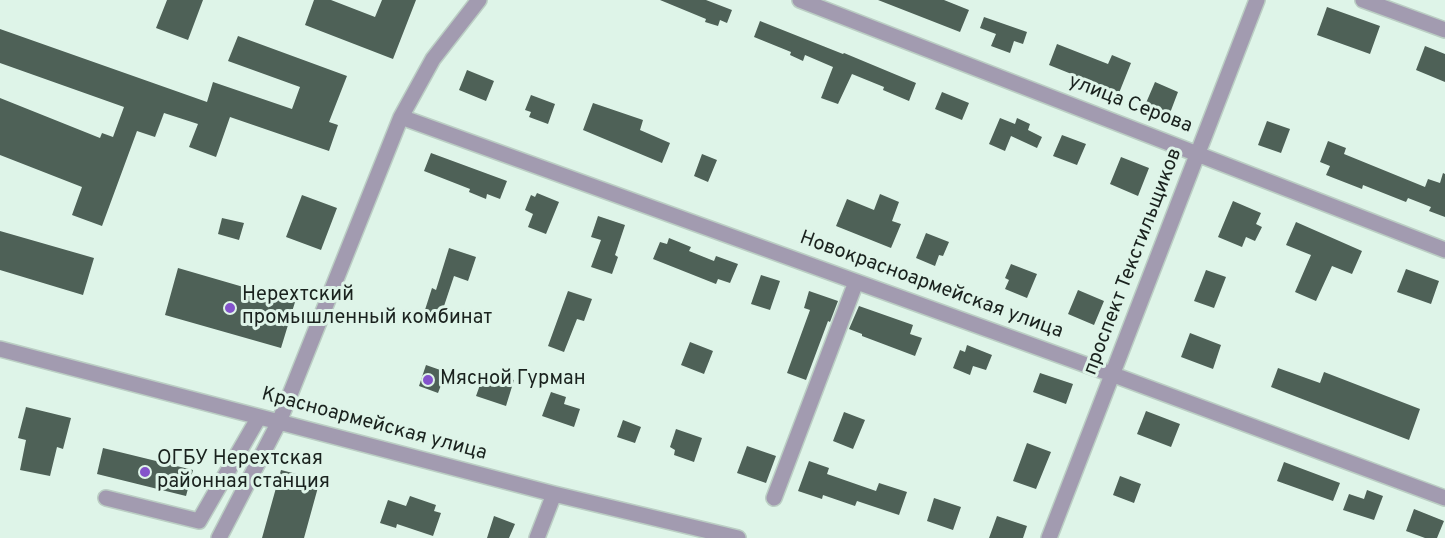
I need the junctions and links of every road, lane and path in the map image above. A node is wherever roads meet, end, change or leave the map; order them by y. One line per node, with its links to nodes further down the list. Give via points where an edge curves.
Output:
1 (479, 0): 6 (street, via 434,58)
2 (800, 0): 7 (street, улица Серова)
3 (1257, 0): 7 (street, проспект Текстильщиков)
4 (1369, 1): 5 (street)
5 (1445, 30)
6 (401, 117): 9 (street, Новокрасноармейская улица); 13 (street)
7 (1197, 154): 8 (street, улица Серова); 11 (street, проспект Текстильщиков)
8 (1445, 250)
9 (856, 282): 11 (street, Новокрасноармейская улица); 16 (street)
10 (0, 349): 12 (street, Красноармейская улица)
11 (1114, 375): 17 (street, Новокрасноармейская улица); 21 (street, проспект Текстильщиков)
12 (259, 417): 13 (street, Красноармейская улица); 15 (street, via 199,521)
13 (279, 422): 14 (street, Красноармейская улица); 18 (street)
14 (554, 494): 19 (street); 20 (street, Красноармейская улица)
15 (106, 498)
16 (774, 498)
17 (1445, 498)
18 (219, 538)
19 (537, 538)
20 (738, 538)
21 (1049, 538)

